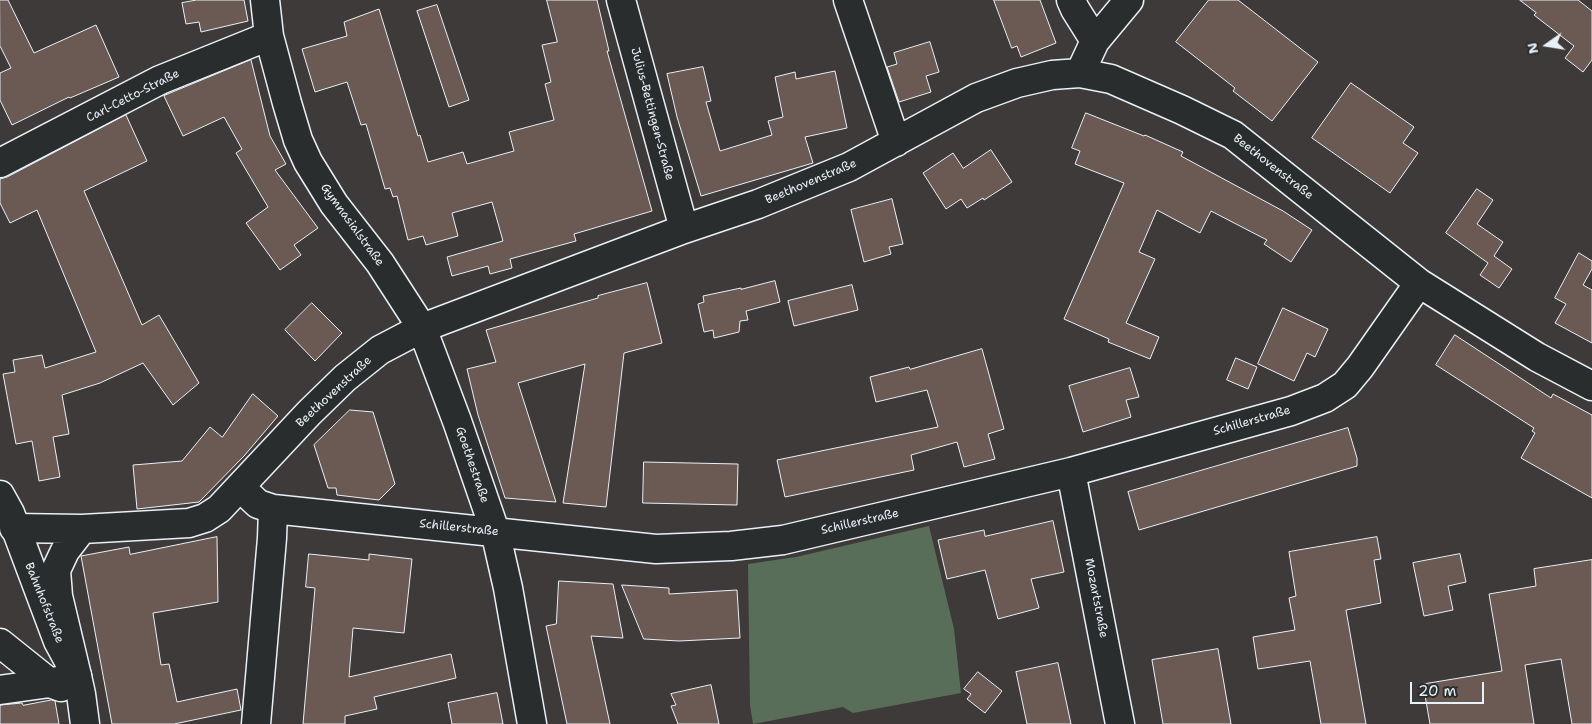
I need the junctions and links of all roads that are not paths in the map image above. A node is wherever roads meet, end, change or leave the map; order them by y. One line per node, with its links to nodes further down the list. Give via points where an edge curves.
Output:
1 (264, 0): 6 (street, Gymnasialstraße)
2 (621, 0): 11 (street, Julius-Bettingen-Straße)
3 (848, 0): 9 (street)
4 (1071, 0): 7 (street)
5 (1129, 0): 7 (street)
6 (268, 36): 10 (street, Carl-Cetto-Straße, via 160,80); 13 (street, Gymnasialstraße, via 286,103 308,162)
7 (1095, 40): 8 (street)
8 (1080, 73): 9 (street, Beethovenstraße, via 1026,81 976,98); 12 (street, Beethovenstraße, via 1111,79 1139,90 1233,135)
9 (896, 142): 11 (street, Beethovenstraße, via 849,167 758,204)
10 (0, 163)
11 (684, 229): 13 (street, Beethovenstraße)
12 (1419, 283): 14 (street, Beethovenstraße); 15 (street, Schillerstraße, via 1360,367 1345,384 1325,398 1291,411)
13 (422, 328): 16 (street, Beethovenstraße, via 380,350 345,378); 21 (street, Goethestraße)
14 (1592, 386)
15 (1071, 472): 21 (street, Schillerstraße, via 783,540 731,546 656,549); 29 (street, Mozartstraße)
16 (240, 487): 18 (street, Schillerstraße, via 258,504); 20 (street, Beethovenstraße, via 219,509 188,523)
17 (0, 495): 19 (street, Bahnhofstraße, via 10,513)
18 (273, 509): 21 (street, Schillerstraße); 27 (street)
19 (7, 526): 20 (street, Beethovenstraße); 24 (street, Bahnhofstraße)
20 (82, 529): 24 (street, Bahnhofstraße, via 65,551 56,570 58,596)
21 (495, 531): 28 (street, Goethestraße)
22 (0, 643): 23 (street)
23 (50, 683): 24 (street); 25 (street)
24 (79, 685): 26 (street, Bahnhofstraße)
25 (0, 690)
26 (85, 724)
27 (256, 724)
28 (532, 724)
29 (1120, 724)

